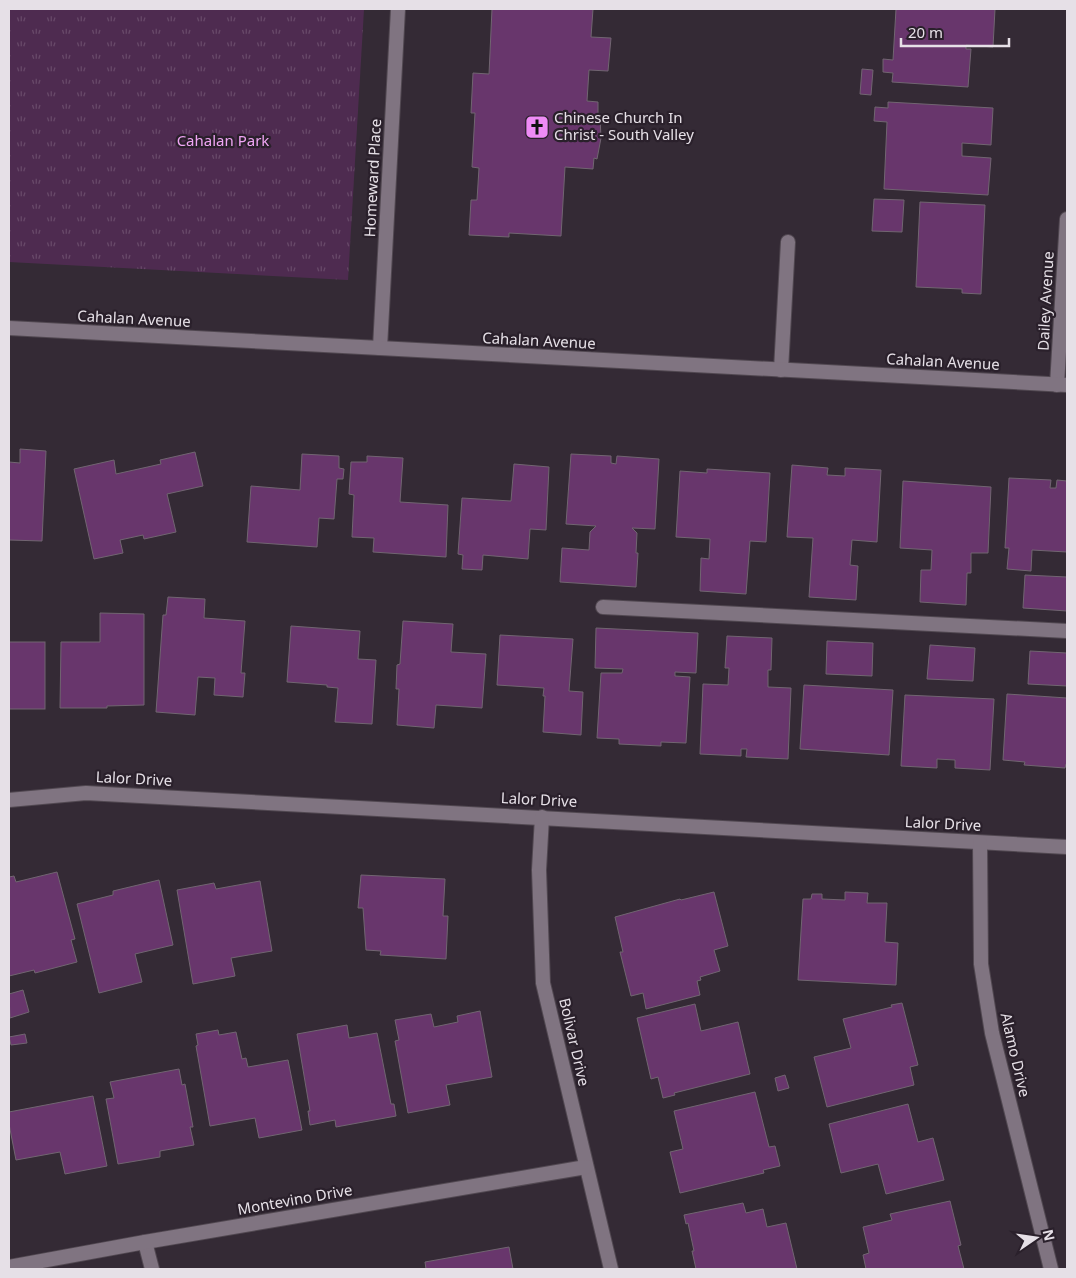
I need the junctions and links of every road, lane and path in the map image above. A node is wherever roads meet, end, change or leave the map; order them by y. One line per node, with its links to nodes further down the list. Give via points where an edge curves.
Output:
1 (398, 9): 5 (street, Homeward Place)
2 (1067, 219): 7 (street, Dailey Avenue)
3 (788, 242): 6 (street)
4 (9, 328): 5 (street, Cahalan Avenue)
5 (380, 348): 6 (street, Cahalan Avenue)
6 (781, 370): 7 (street, Cahalan Avenue)
7 (1062, 385)
8 (603, 607): 9 (street)
9 (1067, 631)
10 (9, 800): 11 (street, Lalor Drive, via 86,793)
11 (542, 817): 12 (street, Lalor Drive); 14 (street, Bolivar Drive, via 539,870 543,983)
12 (980, 843): 13 (street, Lalor Drive); 19 (street, Alamo Drive, via 981,964 992,1033)
13 (1067, 847)
14 (586, 1167): 15 (street, Montevino Drive); 18 (street, Bolivar Drive)
15 (145, 1242): 16 (street, Montevino Drive); 17 (street)
16 (9, 1267)
17 (152, 1269)
18 (611, 1269)
19 (1051, 1269)

